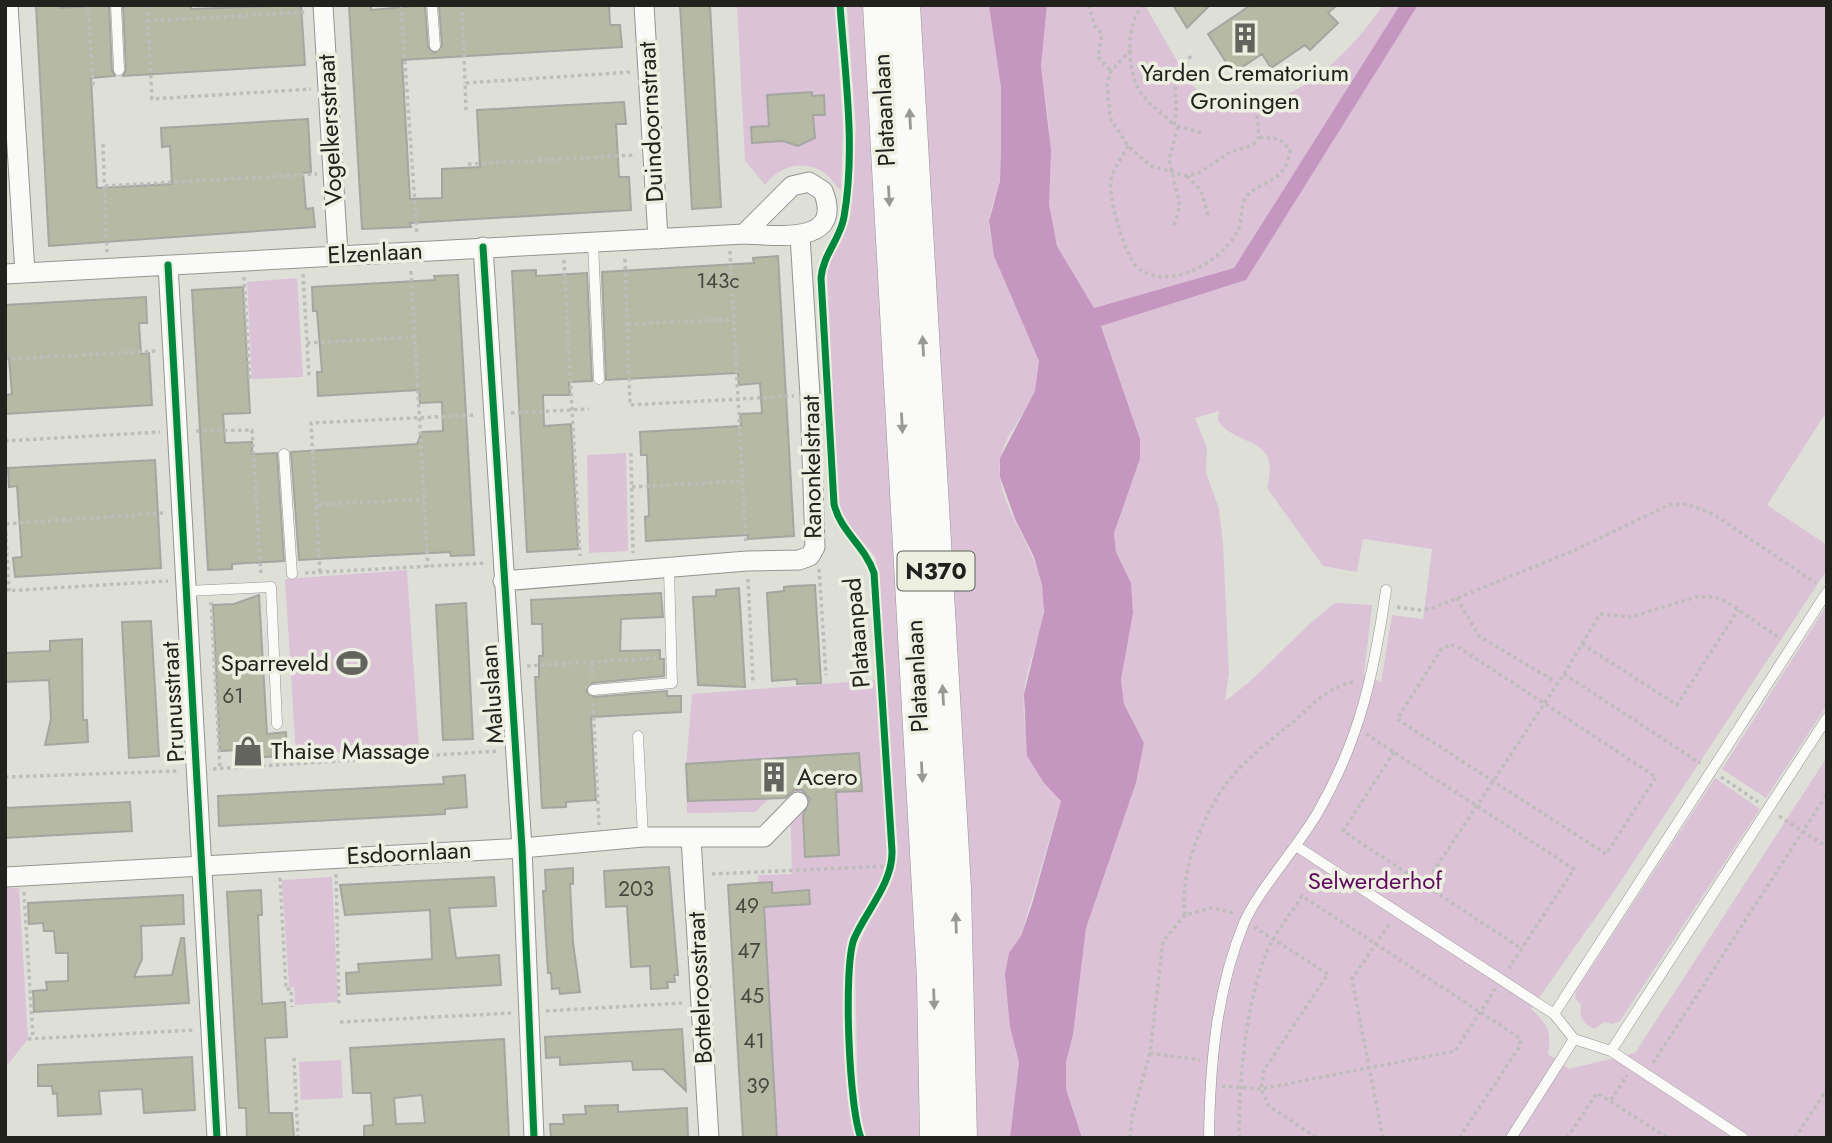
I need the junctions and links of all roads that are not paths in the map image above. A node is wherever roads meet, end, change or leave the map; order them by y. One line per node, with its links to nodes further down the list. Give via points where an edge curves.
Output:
1 (8, 5): 17 (street)
2 (116, 5): 9 (lane)
3 (432, 5): 8 (lane)
4 (644, 5): 12 (street, Duindoornstraat)
5 (878, 5): 43 (highway, Plataanlaan / N370, one-way to 43, via 931,927)
6 (904, 5): 44 (highway, Plataanlaan / N370, one-way to 6, via 955,888)
7 (323, 8): 15 (street, Vogelkersstraat)
8 (435, 46)
9 (119, 70)
10 (737, 235): 11 (street, Elzenlaan); 11 (street, via 792,186 809,182 823,191 826,214 813,232); 12 (street, Elzenlaan)
11 (800, 236): 20 (street, Ranonkelstraat, via 815,547 799,560)
12 (658, 239): 13 (street, Elzenlaan)
13 (593, 243): 14 (street, Elzenlaan); 18 (lane)
14 (483, 247): 15 (street, Elzenlaan); 21 (street, Maluslaan)
15 (338, 256): 16 (street, Elzenlaan)
16 (168, 265): 17 (street, Elzenlaan); 23 (street, Prunusstraat)
17 (15, 274)
18 (599, 379)
19 (285, 454): 22 (lane)
20 (669, 570): 21 (street, Ranonkelstraat, via 581,576); 26 (lane, via 672,682)
21 (503, 572): 34 (street, Maluslaan)
22 (292, 574)
23 (186, 586): 28 (lane, via 211,590 271,587); 35 (street, Prunusstraat)
24 (1386, 590): 33 (lane, via 1371,684 1348,756)
25 (1827, 591): 37 (lane)
26 (593, 690)
27 (1827, 718): 39 (lane)
28 (277, 724)
29 (638, 736): 31 (lane)
30 (798, 802): 32 (street, Esdoornlaan, via 764,836)
31 (643, 837): 32 (street, Esdoornlaan); 34 (street, Esdoornlaan)
32 (691, 838): 42 (street, Bottelroosstraat)
33 (1296, 846): 37 (lane); 45 (lane, via 1245,921 1222,990)
34 (522, 848): 35 (street, Esdoornlaan); 41 (street, Maluslaan)
35 (202, 866): 36 (street, Esdoornlaan); 40 (street, Prunusstraat)
36 (14, 877)
37 (1553, 1014): 38 (lane)
38 (1574, 1039): 39 (lane); 46 (lane)
39 (1611, 1051): 47 (lane)
40 (217, 1138)
41 (534, 1138)
42 (709, 1138)
43 (936, 1138)
44 (961, 1138)
45 (1209, 1138)
46 (1511, 1138)
47 (1743, 1138)

